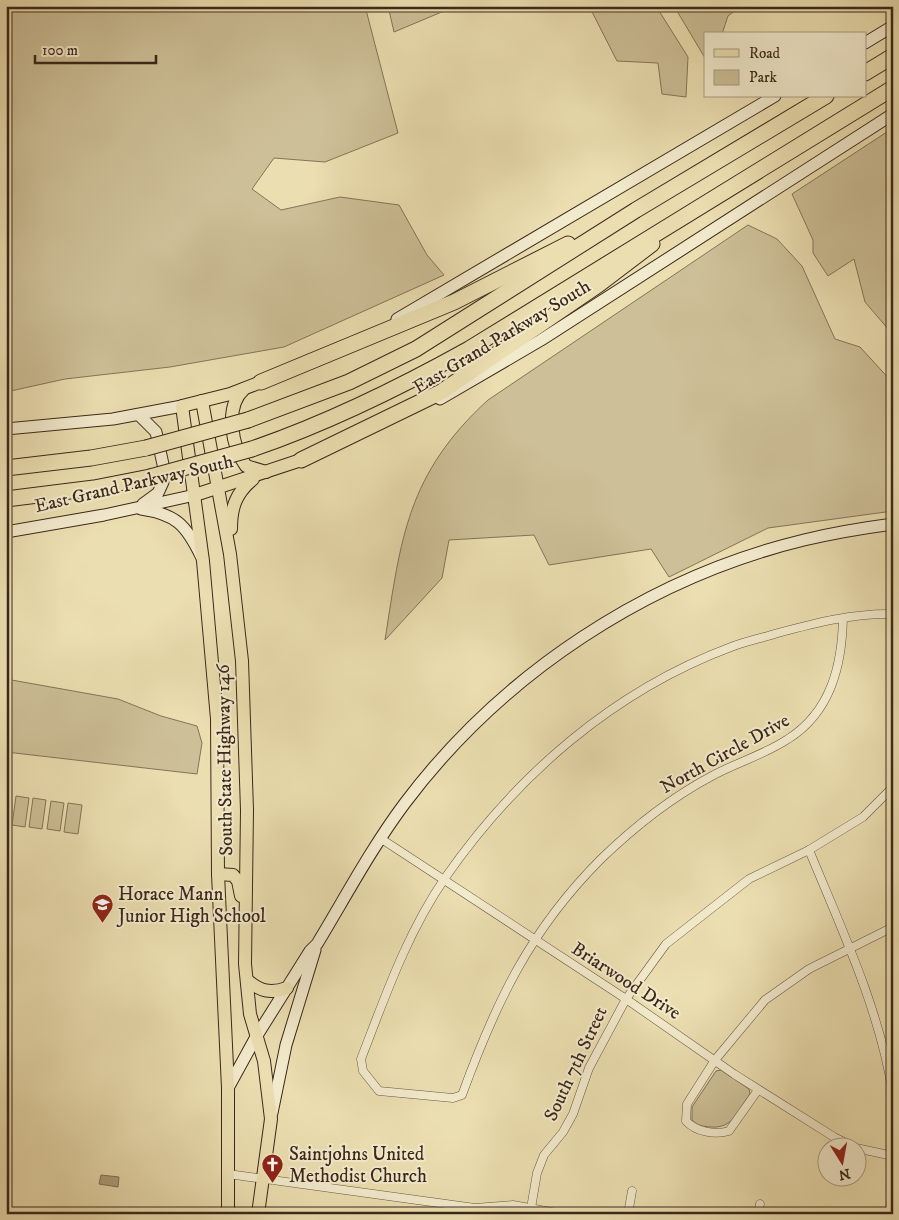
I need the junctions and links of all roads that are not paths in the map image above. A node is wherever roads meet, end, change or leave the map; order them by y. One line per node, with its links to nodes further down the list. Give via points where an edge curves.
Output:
1 (893, 26): 2 (main road)
2 (866, 41)
3 (893, 56): 4 (highway)
4 (866, 72)
5 (893, 88): 10 (highway, East Grand Parkway South)
6 (772, 98): 11 (main road, via 420,307)
7 (823, 98): 9 (highway, East Grand Parkway South)
8 (893, 114): 17 (main road, East Grand Parkway South, via 462,388 364,436)
9 (636, 210): 11 (highway, via 454,302); 18 (highway, East Grand Parkway South, bridge, via 438,336 349,382 248,420 146,448)
10 (686, 214): 17 (highway, via 643,252 598,285 441,392); 22 (highway, East Grand Parkway South, bridge, via 469,349 336,417 252,449 150,476 94,488)
11 (261, 382): 12 (main road)
12 (244, 389): 13 (main road); 19 (main road, via 234,403 232,427 246,466)
13 (202, 401): 14 (main road); 20 (main road, South State Highway 146)
14 (182, 406): 15 (main road); 21 (main road, South State Highway 146)
15 (139, 415): 16 (main road); 23 (main road, via 156,432 164,469 158,494)
16 (6, 429)
17 (301, 460): 19 (main road, East Grand Parkway South)
18 (6, 468)
19 (261, 474): 20 (main road, East Grand Parkway South); 26 (main road, via 241,489 234,502)
20 (218, 488): 21 (main road, East Grand Parkway South); 26 (main road, South State Highway 146)
21 (195, 495): 23 (main road, East Grand Parkway South); 27 (main road, South State Highway 146)
22 (6, 499)
23 (134, 508): 25 (main road, East Grand Parkway South); 27 (main road, via 177,520 187,530)
24 (893, 524): 31 (main road, via 841,532 765,551 688,580 622,613 560,653 494,706 440,761)
25 (6, 532)
26 (230, 554): 35 (main road, South State Highway 146, via 245,714)
27 (203, 560): 33 (main road, South State Highway 146, via 217,720)
28 (893, 614): 29 (street)
29 (843, 618): 34 (street, via 731,646 663,677 610,711 531,775 486,824); 37 (street, North Circle Drive, via 841,656 833,684 816,715 802,730 708,778 657,812 602,858 563,900)
30 (893, 786): 32 (street, South 7th Street, via 863,817)
31 (380, 838): 34 (street, Briarwood Drive); 38 (main road)
32 (809, 850): 39 (street); 42 (street, South 7th Street, via 749,879 666,944)
33 (218, 874): 35 (main road, via 233,876 238,881); 47 (main road, South State Highway 146)
34 (444, 880): 37 (street, Briarwood Drive); 37 (street, North Circle Drive, via 399,960 361,1059 363,1071 379,1091 453,1098 462,1095 486,1029)
35 (245, 915): 40 (main road, South State Highway 146)
36 (893, 927): 39 (street)
37 (534, 940): 42 (street, Briarwood Drive)
38 (318, 944): 41 (main road, via 310,951); 50 (main road, via 286,1045)
39 (850, 950): 45 (street, via 867,991); 46 (street, via 808,969 765,1000)
40 (246, 980): 41 (main road, via 265,992); 43 (main road, South State Highway 146)
41 (287, 988): 43 (main road)
42 (626, 998): 46 (street, Briarwood Drive); 59 (street, South 7th Street, via 589,1068 573,1114 544,1155 537,1173)
43 (256, 1037): 47 (main road); 50 (main road, South State Highway 146, via 264,1061)
44 (893, 1046): 45 (street)
45 (884, 1049): 49 (street)
46 (714, 1060): 48 (street, Briarwood Drive); 48 (street, via 687,1104 686,1121 691,1126 697,1130 729,1131)
47 (228, 1088): 54 (main road, South State Highway 146)
48 (758, 1090): 51 (street, Briarwood Drive)
49 (893, 1094)
50 (271, 1119): 55 (main road, South State Highway 146)
51 (836, 1138)
52 (866, 1150): 53 (street, Briarwood Drive)
53 (893, 1156)
54 (228, 1174): 55 (street); 60 (main road, South State Highway 146)
55 (262, 1179): 59 (street, via 475,1208 512,1206); 61 (main road, South State Highway 146)
56 (632, 1191): 63 (street)
57 (893, 1193): 65 (street)
58 (760, 1204): 64 (street)
59 (531, 1211): 62 (street)
60 (228, 1214)
61 (258, 1214)
62 (562, 1214)
63 (628, 1214)
64 (758, 1214)
65 (890, 1214)

